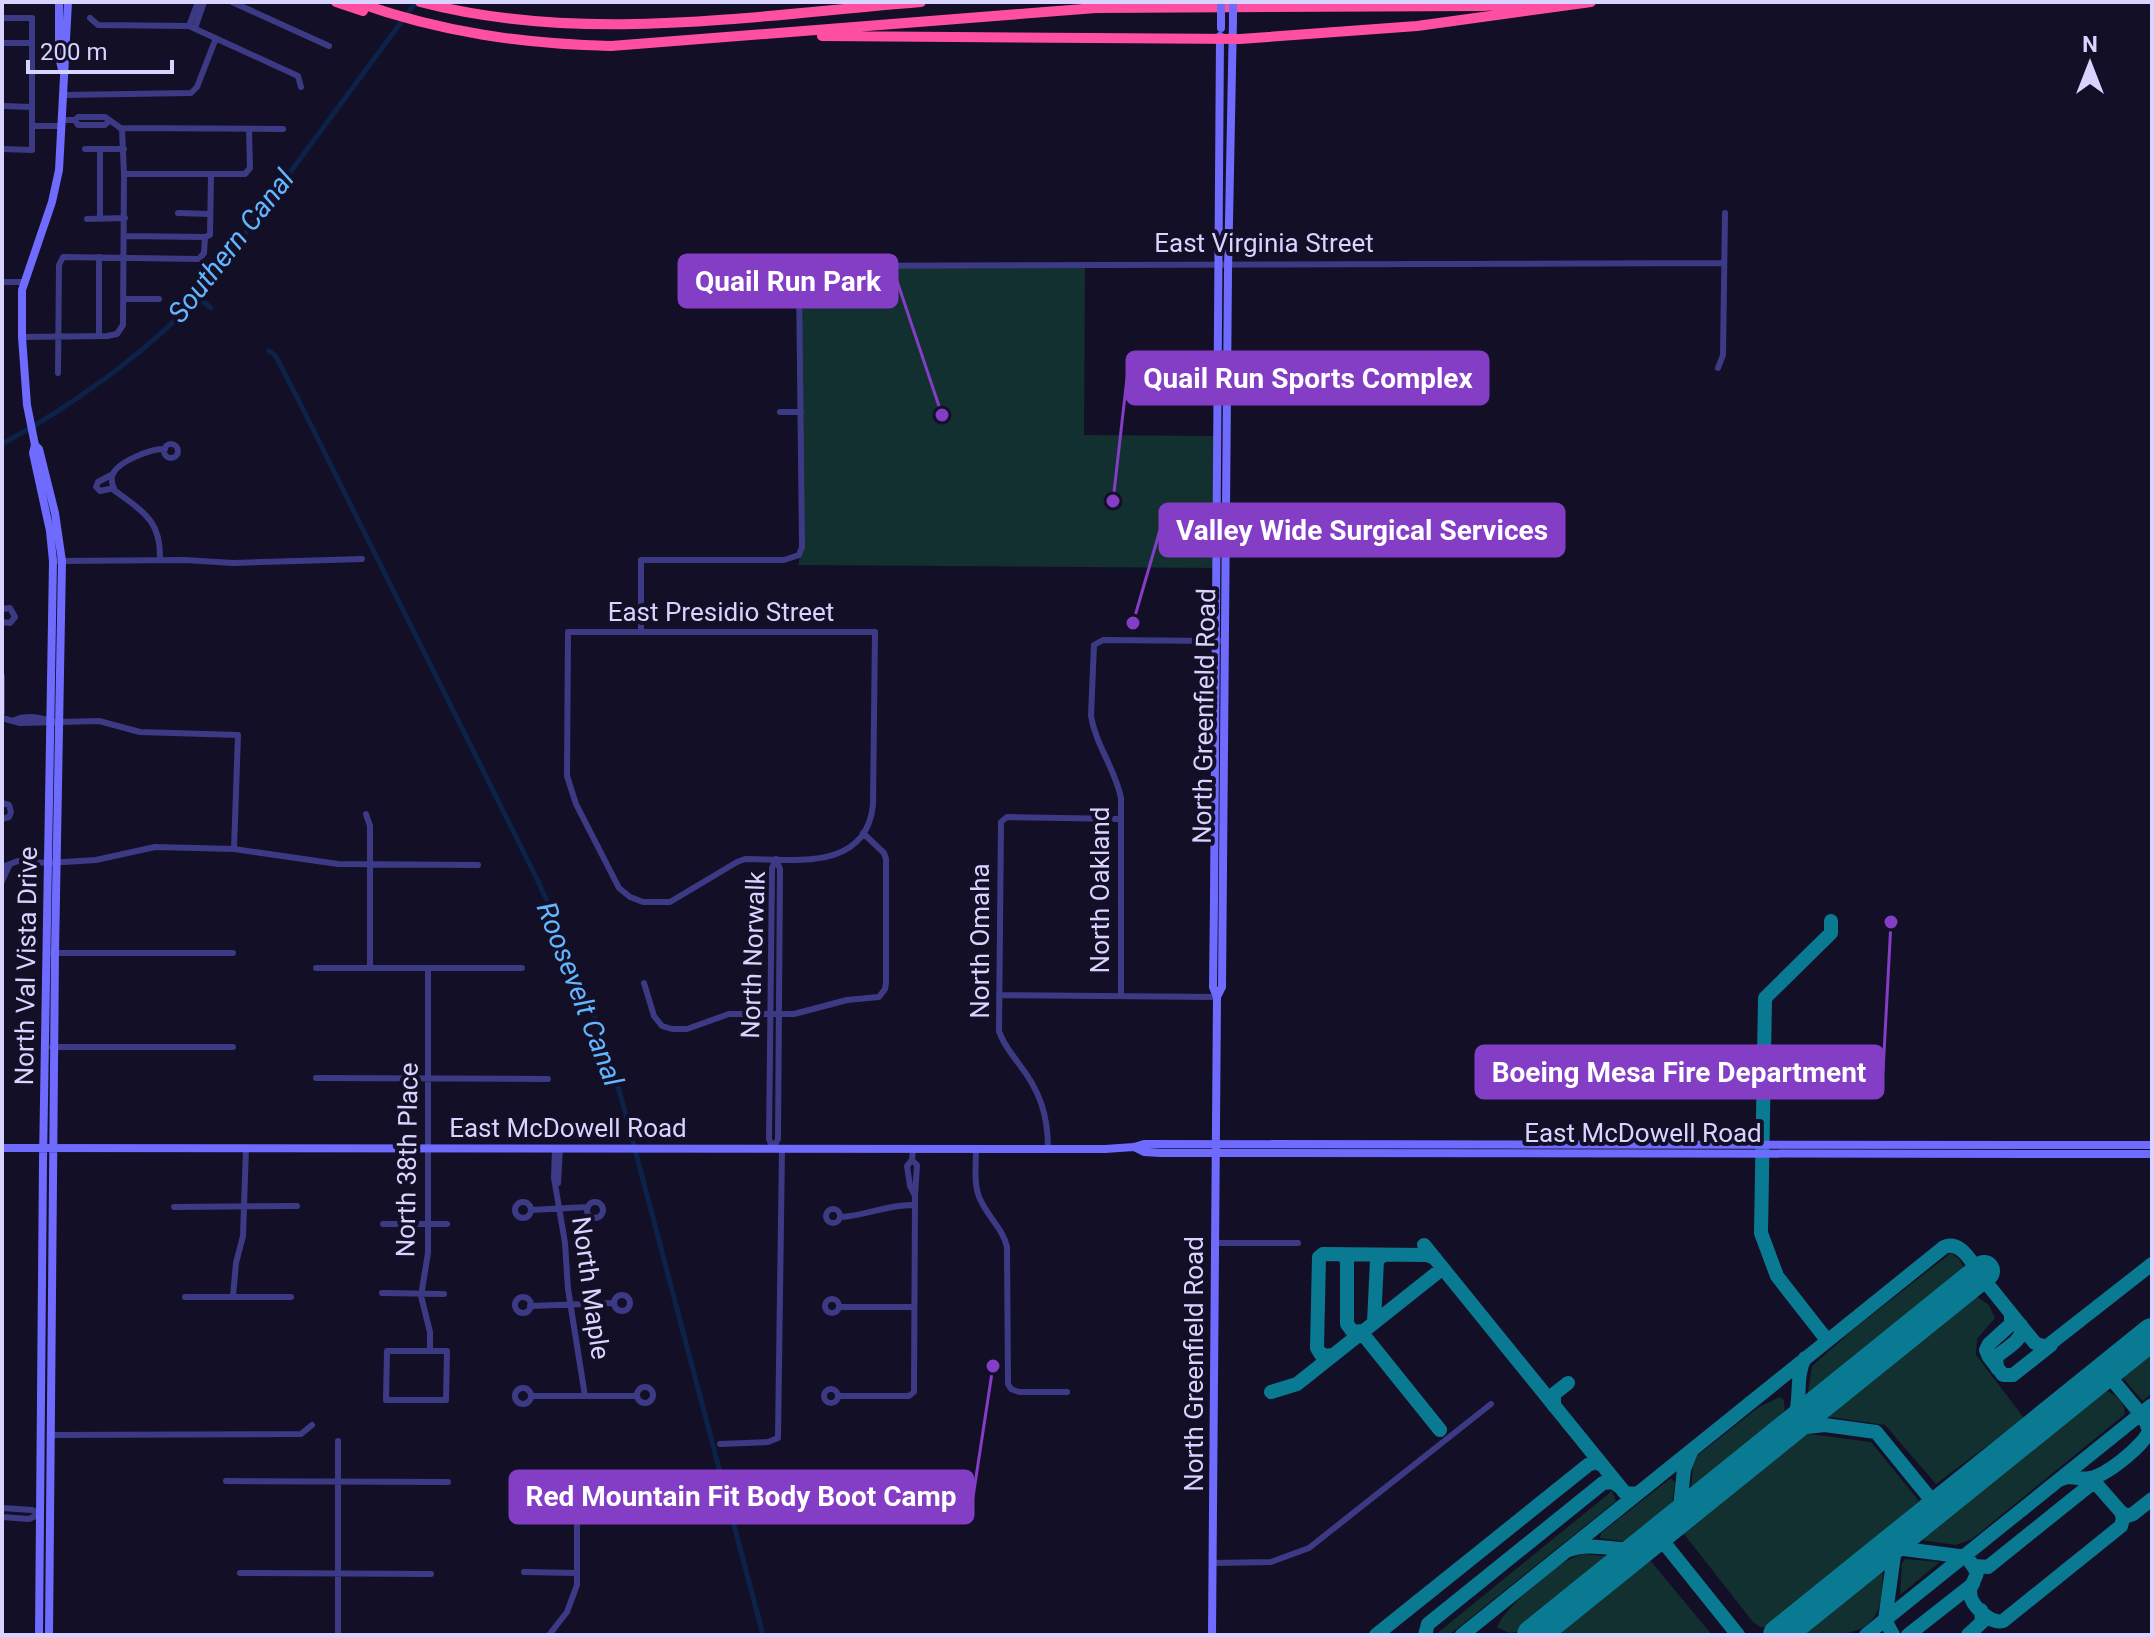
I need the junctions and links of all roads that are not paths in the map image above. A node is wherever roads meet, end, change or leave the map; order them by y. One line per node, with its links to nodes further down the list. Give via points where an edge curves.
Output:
1 (59, 2): 28 (main road, North Val Vista Drive)
2 (68, 2): 28 (main road, North Val Vista Drive)
3 (198, 2): 17 (street)
4 (204, 2): 17 (street)
5 (232, 2): 27 (street)
6 (336, 2): 16 (highway, via 374,15)
7 (356, 2): 16 (highway)
8 (837, 2): 15 (highway)
9 (921, 2): 15 (highway)
10 (1221, 2): 23 (main road, North Greenfield Road, bridge)
11 (1233, 2): 21 (main road, North Greenfield Road, bridge)
12 (1545, 2): 24 (highway, via 1069,9)
13 (1591, 2): 21 (highway, via 1417,26)
14 (430, 3): 15 (highway, via 585,26)
15 (781, 14)
16 (392, 15): 24 (highway, via 479,36 539,43 625,46)
17 (196, 16): 20 (street)
18 (2, 18): 26 (street, via 32,18)
19 (90, 18): 20 (street, via 98,25)
20 (192, 27): 22 (street)
21 (1233, 34): 23 (highway); 54 (main road, North Greenfield Road)
22 (216, 38): 29 (street, via 298,76); 30 (street, via 195,91)
23 (1220, 40): 24 (highway, via 853,35); 54 (main road, North Greenfield Road)
24 (692, 41)
25 (2, 43): 26 (street)
26 (32, 43): 32 (street)
27 (329, 46)
28 (63, 75): 30 (main road, North Val Vista Drive)
29 (301, 87)
30 (63, 95): 33 (main road, North Val Vista Drive)
31 (2, 106): 32 (street)
32 (32, 107): 34 (street)
33 (62, 123): 34 (street); 35 (street, via 75,120 78,125 96,118); 57 (main road, North Val Vista Drive, via 57,183)
34 (32, 124): 38 (street, via 32,150)
35 (120, 128): 36 (street); 41 (street)
36 (249, 129): 37 (street); 43 (street, via 250,168 245,174)
37 (283, 129)
38 (2, 149)
39 (85, 149): 40 (street)
40 (100, 149): 41 (street); 47 (street)
41 (124, 149): 42 (street)
42 (124, 174): 43 (street); 48 (street)
43 (211, 174): 46 (street)
44 (178, 213): 46 (street)
45 (1725, 213): 55 (street)
46 (210, 214): 51 (street, via 210,235)
47 (100, 218): 48 (street); 49 (street)
48 (125, 218): 50 (street)
49 (87, 219)
50 (125, 236): 51 (street); 53 (street)
51 (205, 237): 53 (street, via 199,259)
52 (99, 257): 53 (street); 60 (street, via 63,257); 61 (street)
53 (124, 258): 58 (street)
54 (1224, 263): 55 (street, East Virginia Street); 66 (street, East Virginia Street, via 804,266 799,279); 76 (main road, North Greenfield Road)
55 (1724, 263): 63 (street, via 1723,355)
56 (2, 282): 57 (street)
57 (24, 282): 62 (main road, North Val Vista Drive)
58 (124, 299): 59 (street); 61 (street, via 123,325 117,334)
59 (159, 299)
60 (59, 336): 61 (street); 62 (street); 64 (street)
61 (99, 336)
62 (22, 337): 72 (main road, North Val Vista Drive, via 33,453)
63 (1718, 368)
64 (58, 373)
65 (780, 412): 66 (street)
66 (801, 412): 75 (street, via 799,555 784,560 641,560)
67 (165, 449): 68 (street, via 151,449)
68 (113, 474): 69 (street); 69 (street, via 96,487)
69 (114, 488): 70 (street, via 153,522)
70 (160, 559): 71 (street); 72 (street)
71 (362, 559)
72 (57, 561): 79 (main road, North Val Vista Drive)
73 (2, 609): 74 (street, via 12,610 15,617)
74 (2, 622)
75 (641, 632): 86 (street, East Presidio Street, via 875,632 873,805); 88 (street, East Presidio Street, via 568,632 570,788 614,880 640,901 670,902 737,862)
76 (1221, 641): 80 (main road, North Greenfield Road); 84 (street, North Oakland, via 1103,640 1094,645 1091,716 1100,750 1118,784); 85 (main road, North Greenfield Road)
77 (2, 676): 78 (street)
78 (2, 715): 79 (street, via 20,723)
79 (54, 721): 87 (street, via 99,721 140,732 238,735); 89 (main road, North Val Vista Drive)
80 (1215, 777): 85 (main road); 103 (main road, North Greenfield Road)
81 (2, 803): 83 (street, via 11,812)
82 (366, 814): 90 (street)
83 (2, 819)
84 (1121, 819): 101 (street, North Omaha, via 1001,822); 102 (street, North Oakland)
85 (1222, 823): 103 (main road, North Greenfield Road, via 1222,987)
86 (863, 833): 88 (street, via 828,858); 104 (street, via 886,859 885,989 876,999)
87 (234, 849): 89 (street, via 155,847 96,860); 90 (street)
88 (776, 859): 104 (street, North Norwalk, via 780,869)
89 (52, 862): 92 (street, via 18,861); 94 (main road, North Val Vista Drive)
90 (370, 865): 91 (street); 97 (street)
91 (478, 865)
92 (5, 867): 93 (street)
93 (2, 881)
94 (51, 953): 95 (street); 105 (main road, North Val Vista Drive)
95 (233, 953)
96 (316, 968): 97 (street)
97 (370, 968): 98 (street)
98 (428, 968): 99 (street); 108 (street, North 38th Place)
99 (522, 968)
100 (644, 983): 104 (street, via 654,1016 672,1029 729,1014)
101 (999, 995): 102 (street); 120 (street, North Omaha, via 1001,1037 1042,1100)
102 (1121, 996): 103 (street)
103 (1217, 997): 121 (main road, North Greenfield Road)
104 (775, 1014): 117 (street, North Norwalk)
105 (50, 1047): 106 (street); 112 (main road, North Val Vista Drive); 113 (main road, North Val Vista Drive)
106 (233, 1047)
107 (316, 1078): 108 (street)
108 (428, 1078): 109 (street); 115 (street, North 38th Place)
109 (548, 1079)
110 (2152, 1145): 122 (main road, East McDowell Road)
111 (2, 1148): 112 (main road, East McDowell Road)
112 (43, 1148): 113 (main road, East McDowell Road); 137 (main road, North Val Vista Drive)
113 (54, 1148): 114 (main road, East McDowell Road); 137 (main road, North Val Vista Drive)
114 (246, 1148): 115 (main road, East McDowell Road); 125 (street)
115 (428, 1148): 116 (main road, East McDowell Road); 133 (street, North 38th Place)
116 (557, 1148): 117 (main road, East McDowell Road); 128 (street, North Maple)
117 (778, 1148): 118 (main road, East McDowell Road); 159 (street, North Norwalk, via 778,1438)
118 (913, 1149): 119 (main road, East McDowell Road); 124 (street, via 907,1166)
119 (976, 1149): 120 (main road, East McDowell Road); 150 (street, via 980,1201 1007,1247 1011,1389)
120 (1048, 1149): 121 (main road, East McDowell Road, via 1144,1144)
121 (1215, 1149): 122 (main road, East McDowell Road); 135 (main road, North Greenfield Road)
122 (1437, 1149): 123 (main road, East McDowell Road)
123 (2152, 1154)
124 (915, 1200): 131 (street); 148 (street)
125 (244, 1206): 126 (street); 127 (street); 141 (street)
126 (297, 1206)
127 (174, 1207)
128 (560, 1207): 129 (street); 130 (street); 145 (street, North Maple)
129 (588, 1207)
130 (531, 1210)
131 (840, 1217)
132 (383, 1224): 133 (street)
133 (428, 1224): 134 (street); 139 (street, North 38th Place)
134 (447, 1224)
135 (1214, 1243): 136 (street); 167 (main road, North Greenfield Road)
136 (1298, 1243)
137 (47, 1261): 157 (main road, North Val Vista Drive)
138 (382, 1293): 139 (street)
139 (422, 1293): 140 (street); 149 (street, North 38th Place)
140 (444, 1294)
141 (233, 1296): 142 (street); 143 (street)
142 (185, 1297)
143 (291, 1297)
144 (614, 1303): 145 (street)
145 (570, 1304): 146 (street); 152 (street, North Maple)
146 (530, 1306)
147 (839, 1307): 148 (street)
148 (914, 1307): 154 (street, via 914,1392)
149 (430, 1351): 149 (street, North 38th Place, via 447,1351 446,1400 386,1400 387,1351)
150 (1067, 1392)
151 (531, 1396): 152 (street)
152 (585, 1396): 153 (street)
153 (637, 1396)
154 (838, 1396)
155 (1491, 1404): 167 (street, via 1309,1548 1271,1562)
156 (312, 1425): 157 (street, via 301,1434)
157 (45, 1435): 165 (main road, North Val Vista Drive)
158 (338, 1441): 161 (street)
159 (720, 1444)
160 (226, 1481): 161 (street)
161 (338, 1482): 162 (street); 171 (street)
162 (448, 1482)
163 (523, 1486): 170 (street, via 577,1487)
164 (2, 1508): 165 (street)
165 (45, 1514): 166 (street); 173 (main road, North Val Vista Drive)
166 (2, 1517)
167 (1213, 1563): 178 (main road, North Greenfield Road)
168 (524, 1572): 170 (street)
169 (240, 1573): 171 (street)
170 (577, 1573): 177 (street, via 571,1604)
171 (338, 1574): 172 (street); 176 (street)
172 (431, 1574)
173 (45, 1581): 174 (main road, North Val Vista Drive); 175 (main road, North Val Vista Drive)
174 (39, 1635)
175 (49, 1635)
176 (338, 1635)
177 (549, 1635)
178 (1212, 1635)

